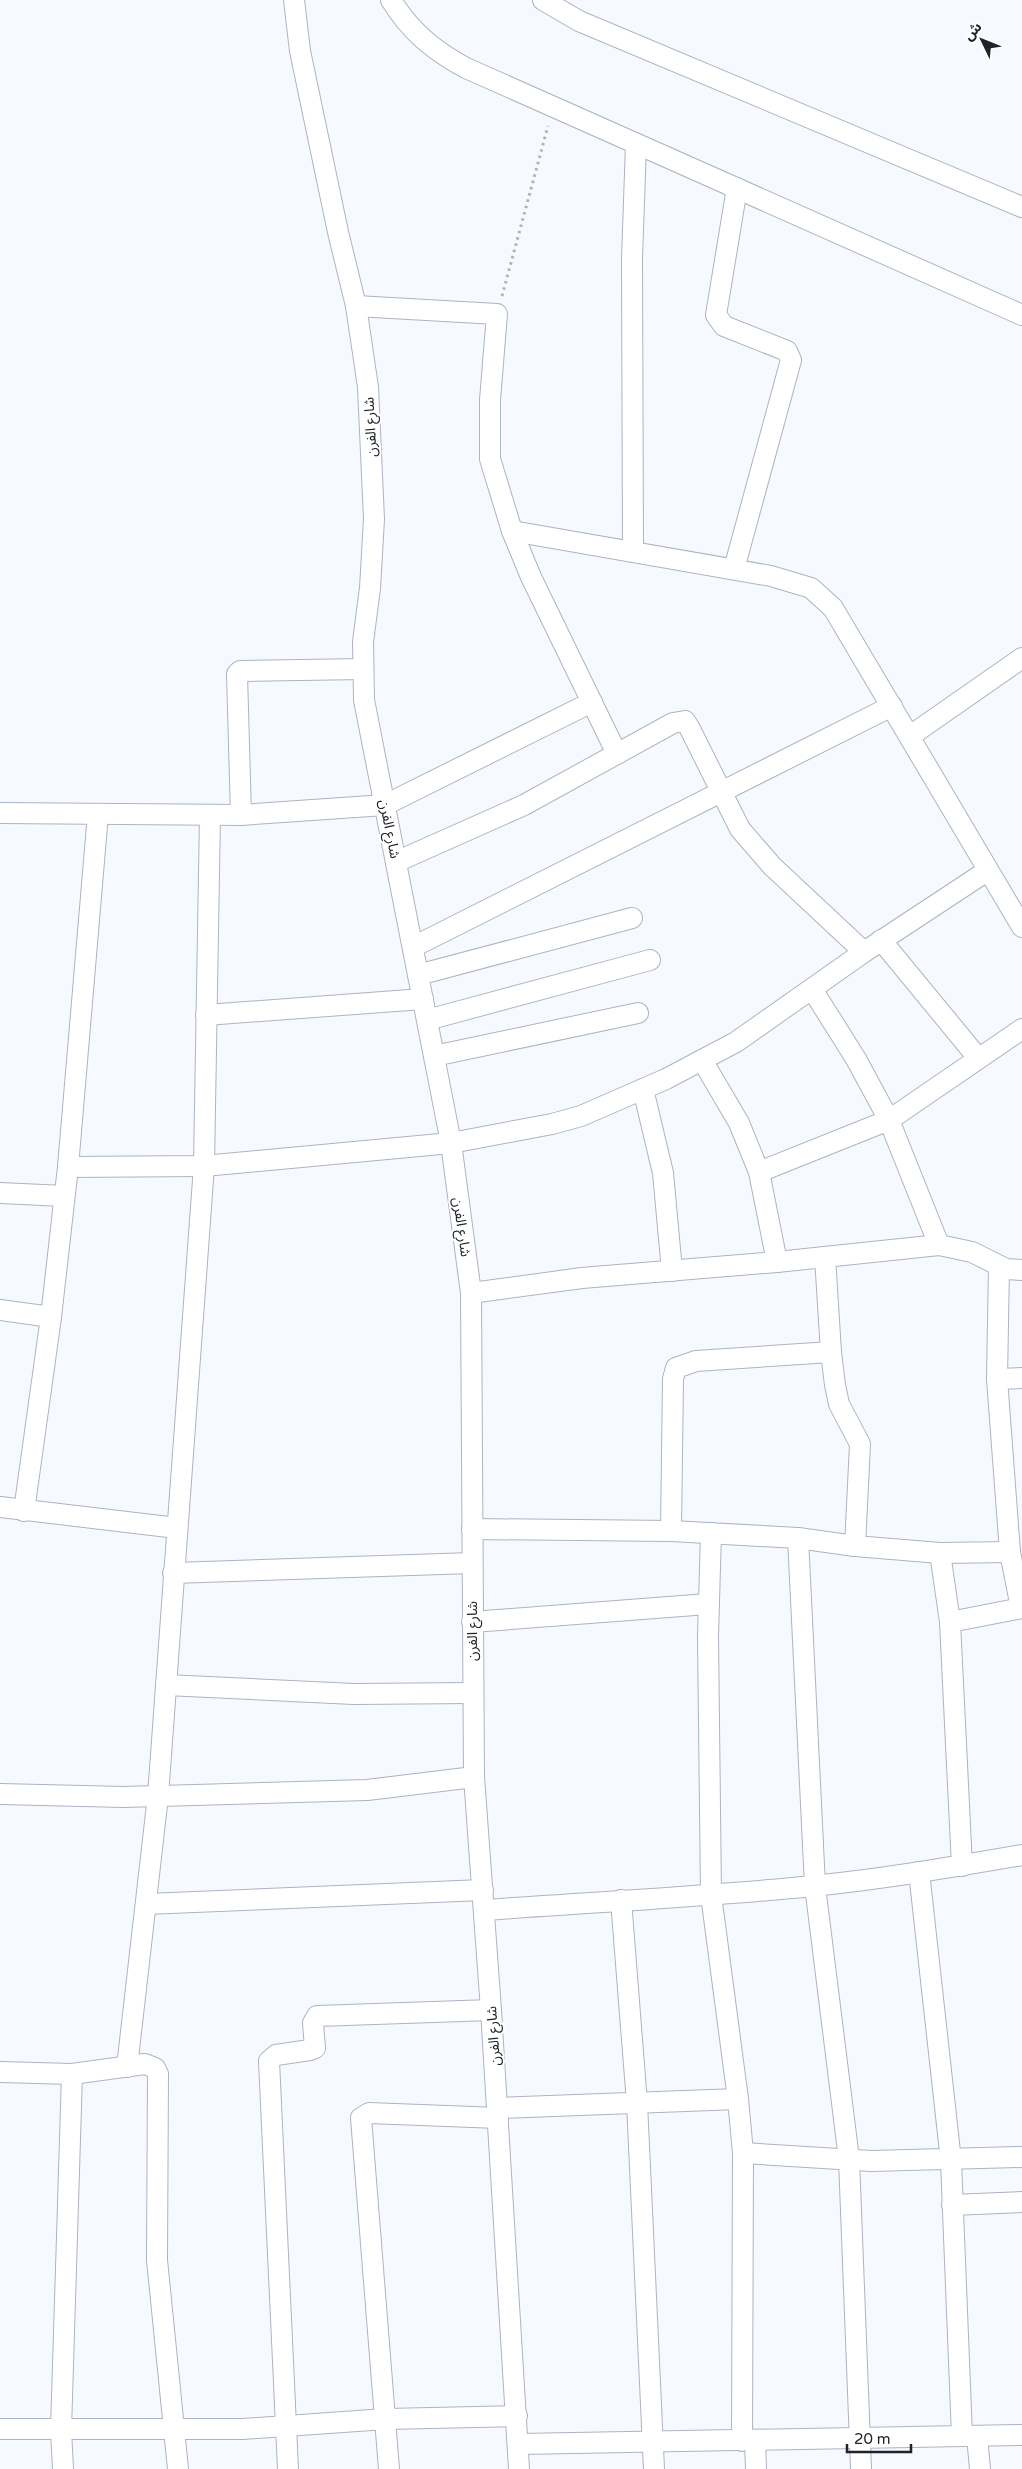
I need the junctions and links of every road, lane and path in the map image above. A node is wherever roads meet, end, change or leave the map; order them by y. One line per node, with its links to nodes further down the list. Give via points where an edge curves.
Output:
1 (294, 0): 8 (street, شارع الفرن, via 300,51)
2 (392, 0): 4 (street, via 406,22 444,56)
3 (542, 0): 7 (street, via 579,20)
4 (553, 108): 5 (street); 9 (path)
5 (636, 144): 6 (street); 12 (street, via 632,259)
6 (737, 188): 10 (street); 13 (street, via 716,316 724,326 788,351 791,360)
7 (1022, 208)
8 (356, 306): 9 (street); 15 (street, شارع الفرن, via 368,387 374,519)
9 (497, 314): 11 (street, via 490,400 490,460)
10 (1022, 314)
11 (512, 531): 12 (street); 16 (street)
12 (633, 552): 13 (street)
13 (734, 569): 17 (street, via 811,588 833,608)
14 (1022, 658): 18 (street)
15 (362, 669): 21 (street, شارع الفرن, via 369,732); 25 (street, via 240,671 237,674)
16 (592, 702): 19 (street); 21 (street)
17 (892, 706): 18 (street); 20 (street)
18 (910, 736): 27 (street)
19 (618, 754): 20 (street, via 673,723 685,721); 26 (street, via 524,805)
20 (722, 793): 31 (street); 32 (street, via 740,830 751,844)
21 (385, 805): 25 (street); 26 (street, شارع الفرن)
22 (0, 813): 23 (street)
23 (98, 814): 24 (street); 48 (street)
24 (210, 815): 25 (street); 38 (street)
25 (241, 815)
26 (396, 862): 31 (street, شارع الفرن)
27 (988, 871): 29 (street); 30 (street)
28 (632, 918): 34 (street)
29 (1022, 927)
30 (881, 940): 32 (street); 42 (street)
31 (413, 947): 34 (street, شارع الفرن)
32 (864, 952): 35 (street)
33 (650, 960): 39 (street)
34 (418, 975): 36 (street, شارع الفرن)
35 (812, 989): 43 (street, via 736,1042); 45 (street, via 856,1059)
36 (423, 999): 38 (street); 39 (street, شارع الفرن)
37 (638, 1013): 41 (street)
38 (206, 1016): 47 (street)
39 (427, 1020): 41 (street, شارع الفرن)
40 (1022, 1029): 42 (street)
41 (434, 1056): 46 (street, شارع الفرن)
42 (978, 1058): 45 (street)
43 (702, 1060): 44 (street); 49 (street, via 739,1123)
44 (643, 1089): 46 (street, via 581,1116); 57 (street, via 662,1173)
45 (888, 1120): 49 (street); 52 (street)
46 (451, 1143): 47 (street); 58 (street, شارع الفرن)
47 (204, 1166): 48 (street); 66 (street)
48 (68, 1167): 51 (street)
49 (759, 1172): 54 (street)
50 (0, 1193): 51 (street)
51 (64, 1196): 60 (street)
52 (939, 1245): 53 (street); 55 (street, via 972,1252)
53 (825, 1257): 54 (street); 61 (street)
54 (777, 1262): 57 (street)
55 (999, 1266): 56 (street); 63 (street)
56 (1022, 1270)
57 (672, 1271): 58 (street, via 582,1278)
58 (471, 1293): 67 (street, شارع الفرن)
59 (0, 1310): 60 (street)
60 (51, 1317): 65 (street)
61 (830, 1352): 68 (street, via 696,1361 676,1368 673,1379); 71 (street, via 839,1404 860,1444)
62 (1022, 1378): 63 (street)
63 (997, 1379): 72 (street)
64 (0, 1507): 65 (street)
65 (24, 1511): 66 (street)
66 (177, 1528): 75 (street)
67 (472, 1529): 68 (street); 74 (street, شارع الفرن)
68 (671, 1532): 69 (street)
69 (712, 1534): 70 (street); 76 (street)
70 (798, 1538): 71 (street); 88 (street)
71 (855, 1546): 73 (street)
72 (1010, 1552): 73 (street); 77 (street)
73 (940, 1553): 79 (street)
74 (472, 1563): 75 (street); 78 (street, شارع الفرن)
75 (173, 1573): 80 (street)
76 (708, 1604): 78 (street); 90 (street)
77 (1022, 1608): 79 (street)
78 (472, 1622): 81 (street, شارع الفرن)
79 (950, 1622): 86 (street)
80 (166, 1685): 81 (street, via 354,1694); 84 (street)
81 (473, 1693): 82 (street, شارع الفرن)
82 (474, 1778): 84 (street, via 367,1790); 89 (street, شارع الفرن)
83 (0, 1794): 84 (street)
84 (158, 1796): 92 (street)
85 (1022, 1856): 86 (street)
86 (962, 1866): 87 (street)
87 (919, 1872): 88 (street); 104 (street)
88 (815, 1886): 90 (street); 103 (street)
89 (483, 1890): 92 (street); 93 (street, شارع الفرن)
90 (711, 1896): 91 (street); 98 (street)
91 (621, 1900): 93 (street); 99 (street)
92 (146, 1904): 95 (street)
93 (485, 1910): 94 (street, شارع الفرن)
94 (491, 2010): 100 (street, شارع الفرن); 109 (street, via 321,2015 314,2019 315,2048 276,2055 269,2062)
95 (127, 2067): 97 (street); 111 (street, via 145,2064 155,2068 158,2074 157,2260)
96 (0, 2072): 97 (street)
97 (72, 2074): 112 (street)
98 (738, 2099): 99 (street); 101 (street)
99 (637, 2103): 100 (street); 116 (street)
100 (498, 2113): 107 (street, شارع الفرن); 108 (street, via 369,2113 361,2118)
101 (743, 2153): 103 (street); 117 (street)
102 (1022, 2157): 104 (street)
103 (849, 2160): 104 (street); 115 (street)
104 (950, 2161): 106 (street)
105 (1022, 2202): 106 (street)
106 (952, 2205): 114 (street)
107 (517, 2416): 108 (street); 118 (street, شارع الفرن)
108 (386, 2419): 109 (street); 122 (street)
109 (285, 2426): 111 (street); 121 (street)
110 (0, 2429): 112 (street)
111 (174, 2429): 112 (street); 120 (street)
112 (61, 2430): 119 (street)
113 (1022, 2435): 114 (street)
114 (970, 2436): 115 (street); 127 (street)
115 (859, 2439): 117 (street); 126 (street)
116 (652, 2441): 117 (street); 118 (street); 124 (street)
117 (748, 2441): 125 (street)
118 (519, 2444): 123 (street, شارع الفرن)
119 (63, 2469)
120 (178, 2469)
121 (288, 2469)
122 (389, 2469)
123 (520, 2469)
124 (654, 2469)
125 (756, 2469)
126 (861, 2469)
127 (980, 2469)

